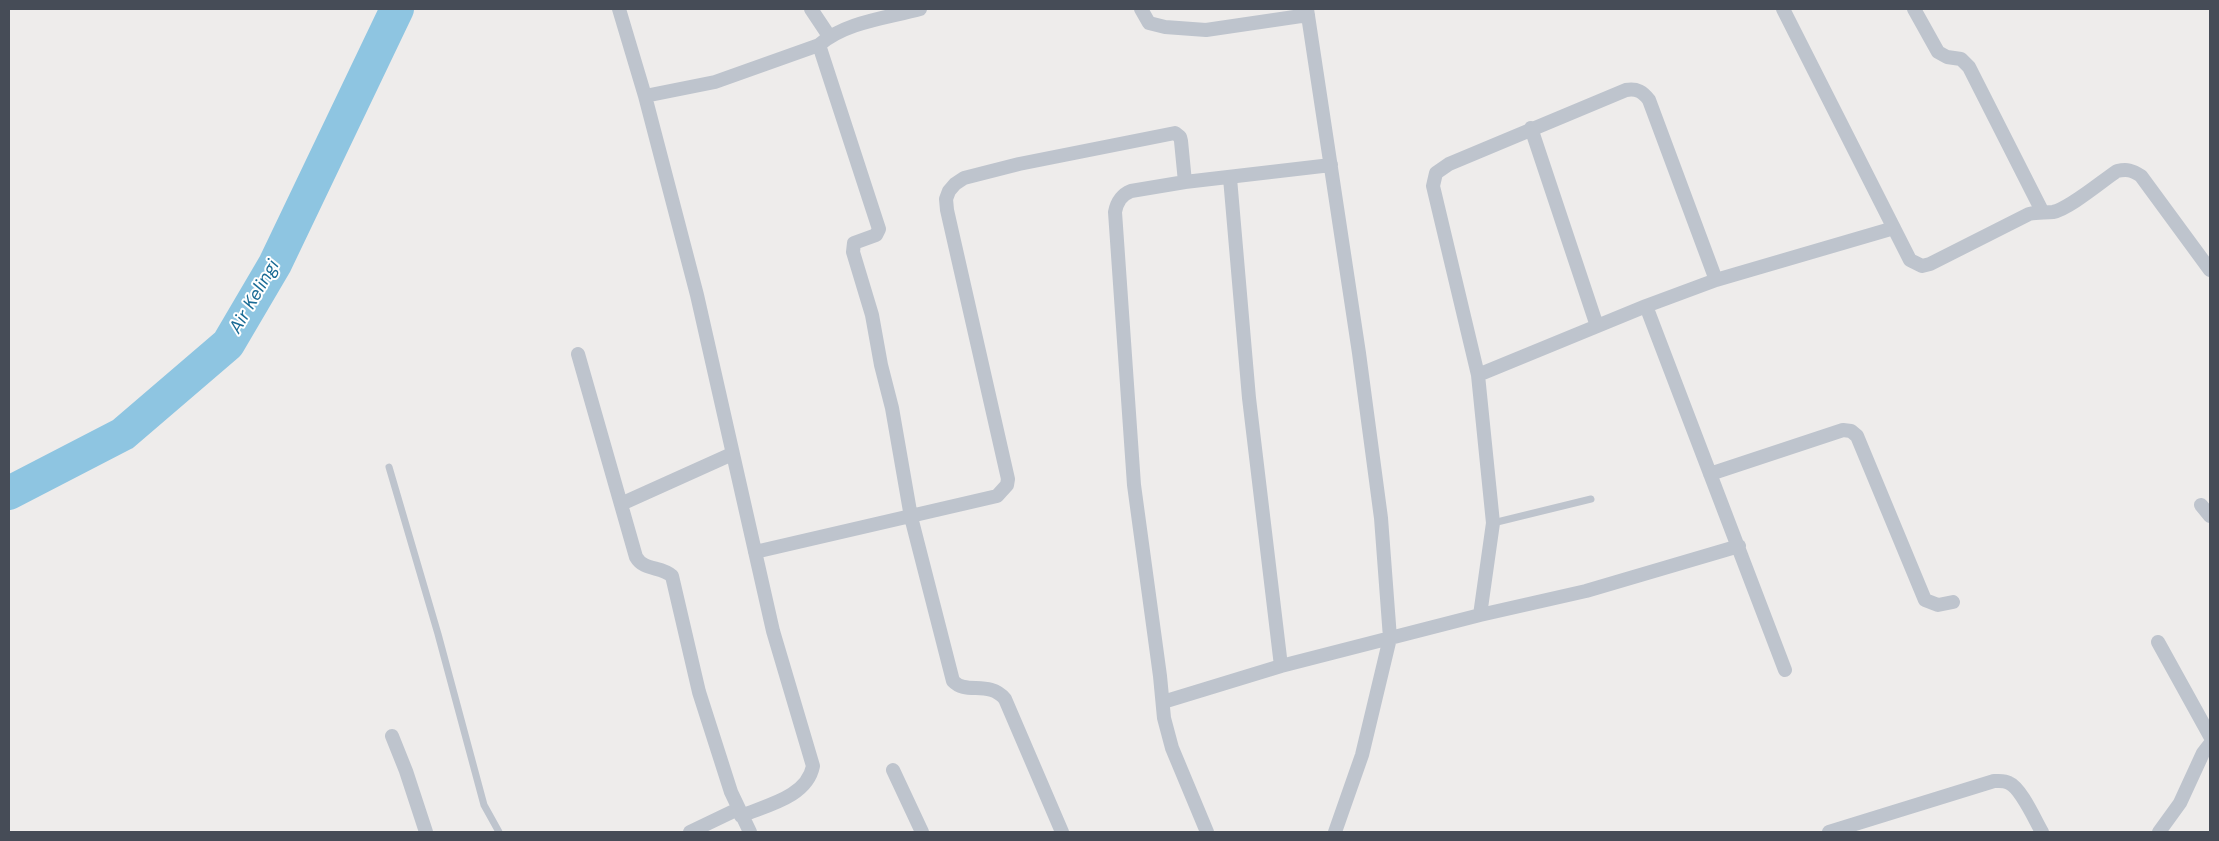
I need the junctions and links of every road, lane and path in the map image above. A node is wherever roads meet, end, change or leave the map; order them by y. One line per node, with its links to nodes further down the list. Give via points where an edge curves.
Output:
1 (619, 9): 10 (street)
2 (811, 9): 8 (street)
3 (920, 9): 8 (street, via 853,26)
4 (1141, 9): 7 (street, via 1149,23 1206,30)
5 (1783, 9): 16 (street)
6 (1914, 9): 15 (street, via 1938,52 1961,59 1969,67)
7 (1308, 12): 12 (street)
8 (829, 36): 9 (street)
9 (819, 45): 10 (street, via 715,82); 28 (street, via 879,229 876,235 854,243 853,248 872,315)
10 (645, 96): 23 (street, via 697,295)
11 (1531, 128): 18 (street, via 1626,90 1643,93); 20 (street); 22 (street, via 1449,164 1434,178 1433,186)
12 (1331, 165): 13 (street); 34 (street, via 1381,518)
13 (1230, 178): 14 (street); 36 (street, via 1249,398)
14 (1185, 182): 28 (street, via 1181,141 1175,133 1018,164 964,178 955,184 946,199 947,210 1008,479 997,496); 38 (street, via 1124,194 1115,212 1134,485)
15 (2042, 212): 16 (street, via 2029,214 1922,266 1910,260); 17 (street, via 2064,208 2117,171 2132,170 2141,176)
16 (1894, 228): 18 (street)
17 (2210, 270)
18 (1716, 280): 19 (street)
19 (1646, 306): 20 (street); 25 (street)
20 (1597, 326): 22 (street)
21 (578, 354): 27 (street)
22 (1478, 375): 29 (street)
23 (732, 454): 27 (street); 31 (street)
24 (389, 467): 45 (lane, via 484,805)
25 (1710, 474): 30 (street); 32 (street, via 1843,430 1851,431 1857,436 1925,600 1938,605)
26 (1591, 499): 29 (lane)
27 (621, 504): 43 (street, via 639,562 672,576 699,692)
28 (911, 517): 31 (street); 49 (street, via 952,680 960,686 994,689 1005,699)
29 (1493, 523): 33 (street)
30 (1739, 546): 33 (street, via 1586,591); 37 (street)
31 (755, 552): 43 (street, via 773,631 813,766 806,784 797,791)
32 (1953, 602)
33 (1480, 615): 34 (street)
34 (1390, 638): 36 (street); 51 (street, via 1362,755)
35 (2158, 642): 40 (street)
36 (1281, 666): 38 (street)
37 (1785, 670)
38 (1163, 702): 50 (street, via 1166,730)
39 (392, 736): 44 (street)
40 (2210, 736)
41 (2210, 744): 54 (street, via 2180,803)
42 (893, 770): 48 (street)
43 (740, 813): 46 (street); 47 (street)
44 (426, 832)
45 (499, 832)
46 (690, 832)
47 (750, 832)
48 (922, 832)
49 (1062, 832)
50 (1206, 832)
51 (1335, 832)
52 (1829, 832): 53 (street, via 1994,781 2011,783 2018,790)
53 (2042, 832)
54 (2158, 832)

